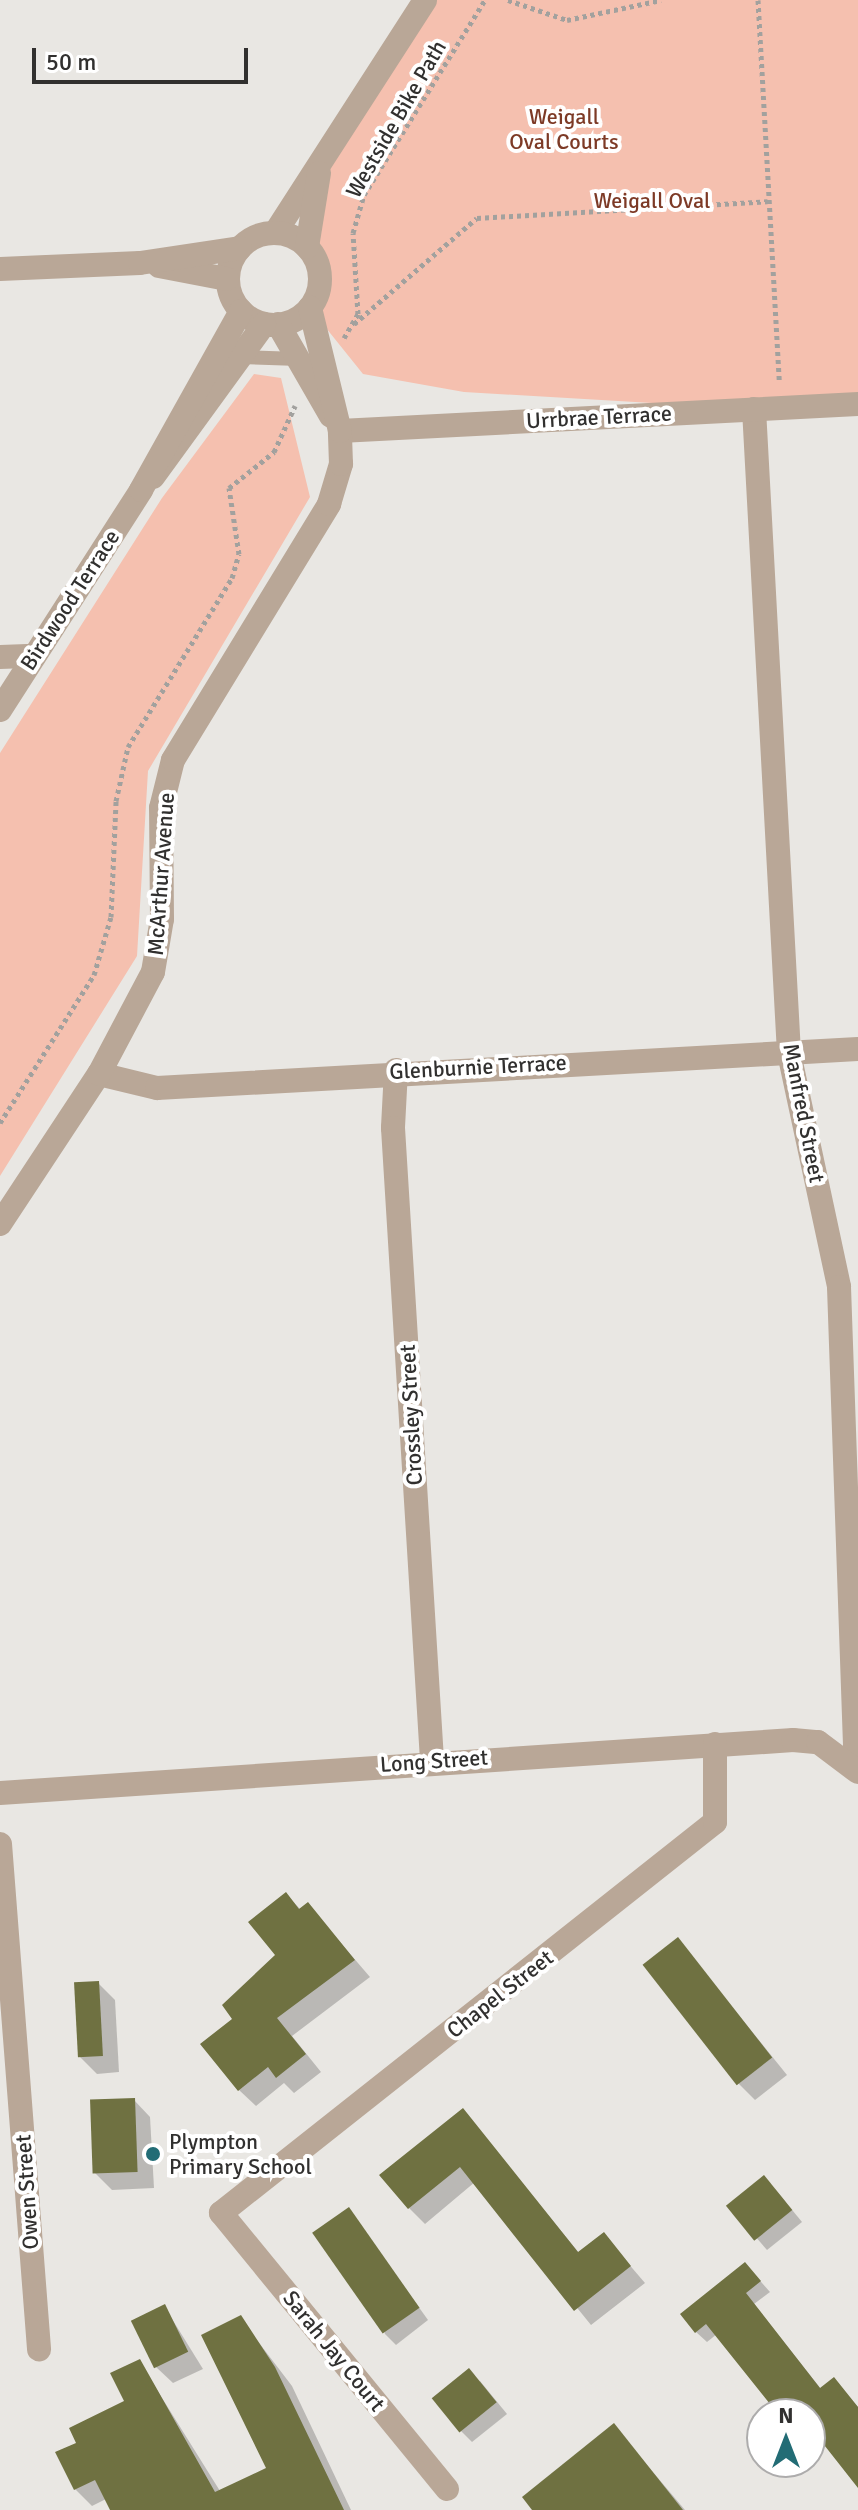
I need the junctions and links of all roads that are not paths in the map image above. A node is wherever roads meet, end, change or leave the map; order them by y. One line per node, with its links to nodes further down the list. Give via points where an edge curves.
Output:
1 (425, 0): 2 (street)
2 (321, 163): 3 (street); 4 (street)
3 (275, 233): 4 (street); 5 (street)
4 (307, 247): 9 (street, via 320,281)
5 (240, 248): 6 (street); 8 (street)
6 (140, 263): 7 (street); 8 (street)
7 (0, 269)
8 (227, 279): 10 (street)
9 (310, 308): 11 (street); 16 (street, McArthur Avenue)
10 (241, 311): 11 (street); 17 (street, Birdwood Terrace)
11 (271, 324): 12 (street, Birdwood Terrace); 13 (street)
12 (241, 357): 13 (lane); 17 (street, Birdwood Terrace, via 181,447)
13 (299, 359): 16 (street)
14 (858, 404): 15 (street, Urrbrae Terrace)
15 (754, 409): 16 (street, Urrbrae Terrace); 22 (street, Manfred Street)
16 (340, 431): 24 (street, McArthur Avenue, via 341,464 329,504 173,760 161,808 162,919 153,972)
17 (141, 490): 18 (street, Birdwood Terrace)
18 (34, 656): 19 (street); 20 (street, Birdwood Terrace)
19 (0, 657)
20 (0, 710)
21 (858, 1049): 22 (street, Glenburnie Terrace)
22 (789, 1053): 23 (street, Glenburnie Terrace); 28 (street, Manfred Street, via 839,1287)
23 (396, 1070): 24 (street, Glenburnie Terrace, via 157,1088); 27 (street, Crossley Street, via 394,1144)
24 (99, 1074): 25 (street, McArthur Avenue)
25 (0, 1224)
26 (715, 1744): 27 (street, Long Street); 28 (street, Long Street, via 818,1742); 31 (street, Chapel Street, via 719,1800 706,1831)
27 (432, 1761): 29 (street, Long Street)
28 (857, 1770)
29 (0, 1793)
30 (0, 1844): 32 (street, Owen Street)
31 (221, 2213): 33 (street, Sarah Jay Court)
32 (39, 2349)
33 (447, 2489)

